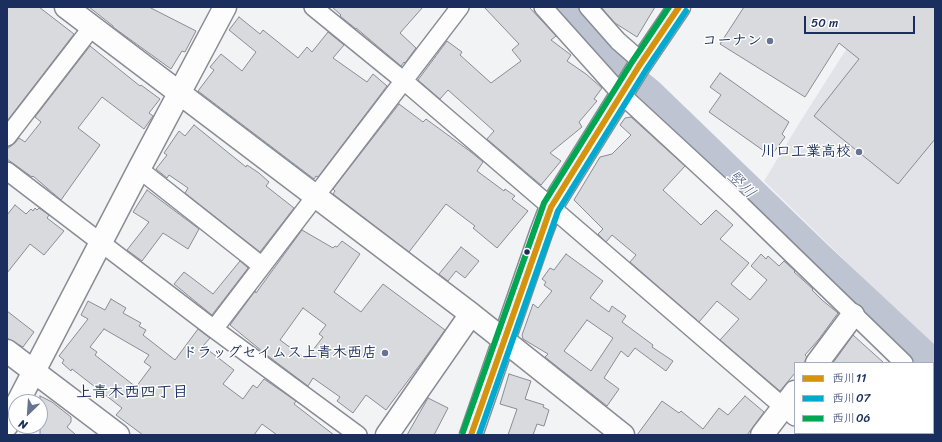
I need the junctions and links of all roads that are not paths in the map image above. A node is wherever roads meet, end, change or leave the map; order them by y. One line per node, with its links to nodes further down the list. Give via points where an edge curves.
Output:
1 (66, 7): 8 (street)
2 (225, 7): 12 (street)
3 (313, 7): 10 (street)
4 (460, 7): 10 (street)
5 (543, 7): 11 (street)
6 (588, 7): 9 (street)
7 (679, 7): 9 (street)
8 (92, 27): 12 (street); 13 (street)
9 (640, 64): 11 (street)
10 (404, 81): 16 (street); 17 (street)
11 (623, 92): 17 (street); 21 (street)
12 (180, 94): 14 (street); 16 (street)
13 (7, 137)
14 (139, 169): 18 (street); 19 (street)
15 (7, 171): 18 (street)
16 (315, 196): 19 (street); 20 (street)
17 (551, 206): 23 (street); 29 (street)
18 (101, 242): 22 (street); 27 (street)
19 (262, 266): 22 (street)
20 (471, 314): 23 (street); 32 (street)
21 (853, 315): 25 (street); 26 (street)
22 (214, 329): 31 (street)
23 (504, 340): 33 (street); 34 (street)
24 (7, 350): 27 (street)
25 (818, 362)
26 (903, 362)
27 (34, 371): 28 (street); 30 (street)
28 (22, 394)
29 (791, 406): 35 (street)
30 (118, 435)
31 (358, 435)
32 (386, 435)
33 (471, 435)
34 (623, 435)
35 (762, 435)

